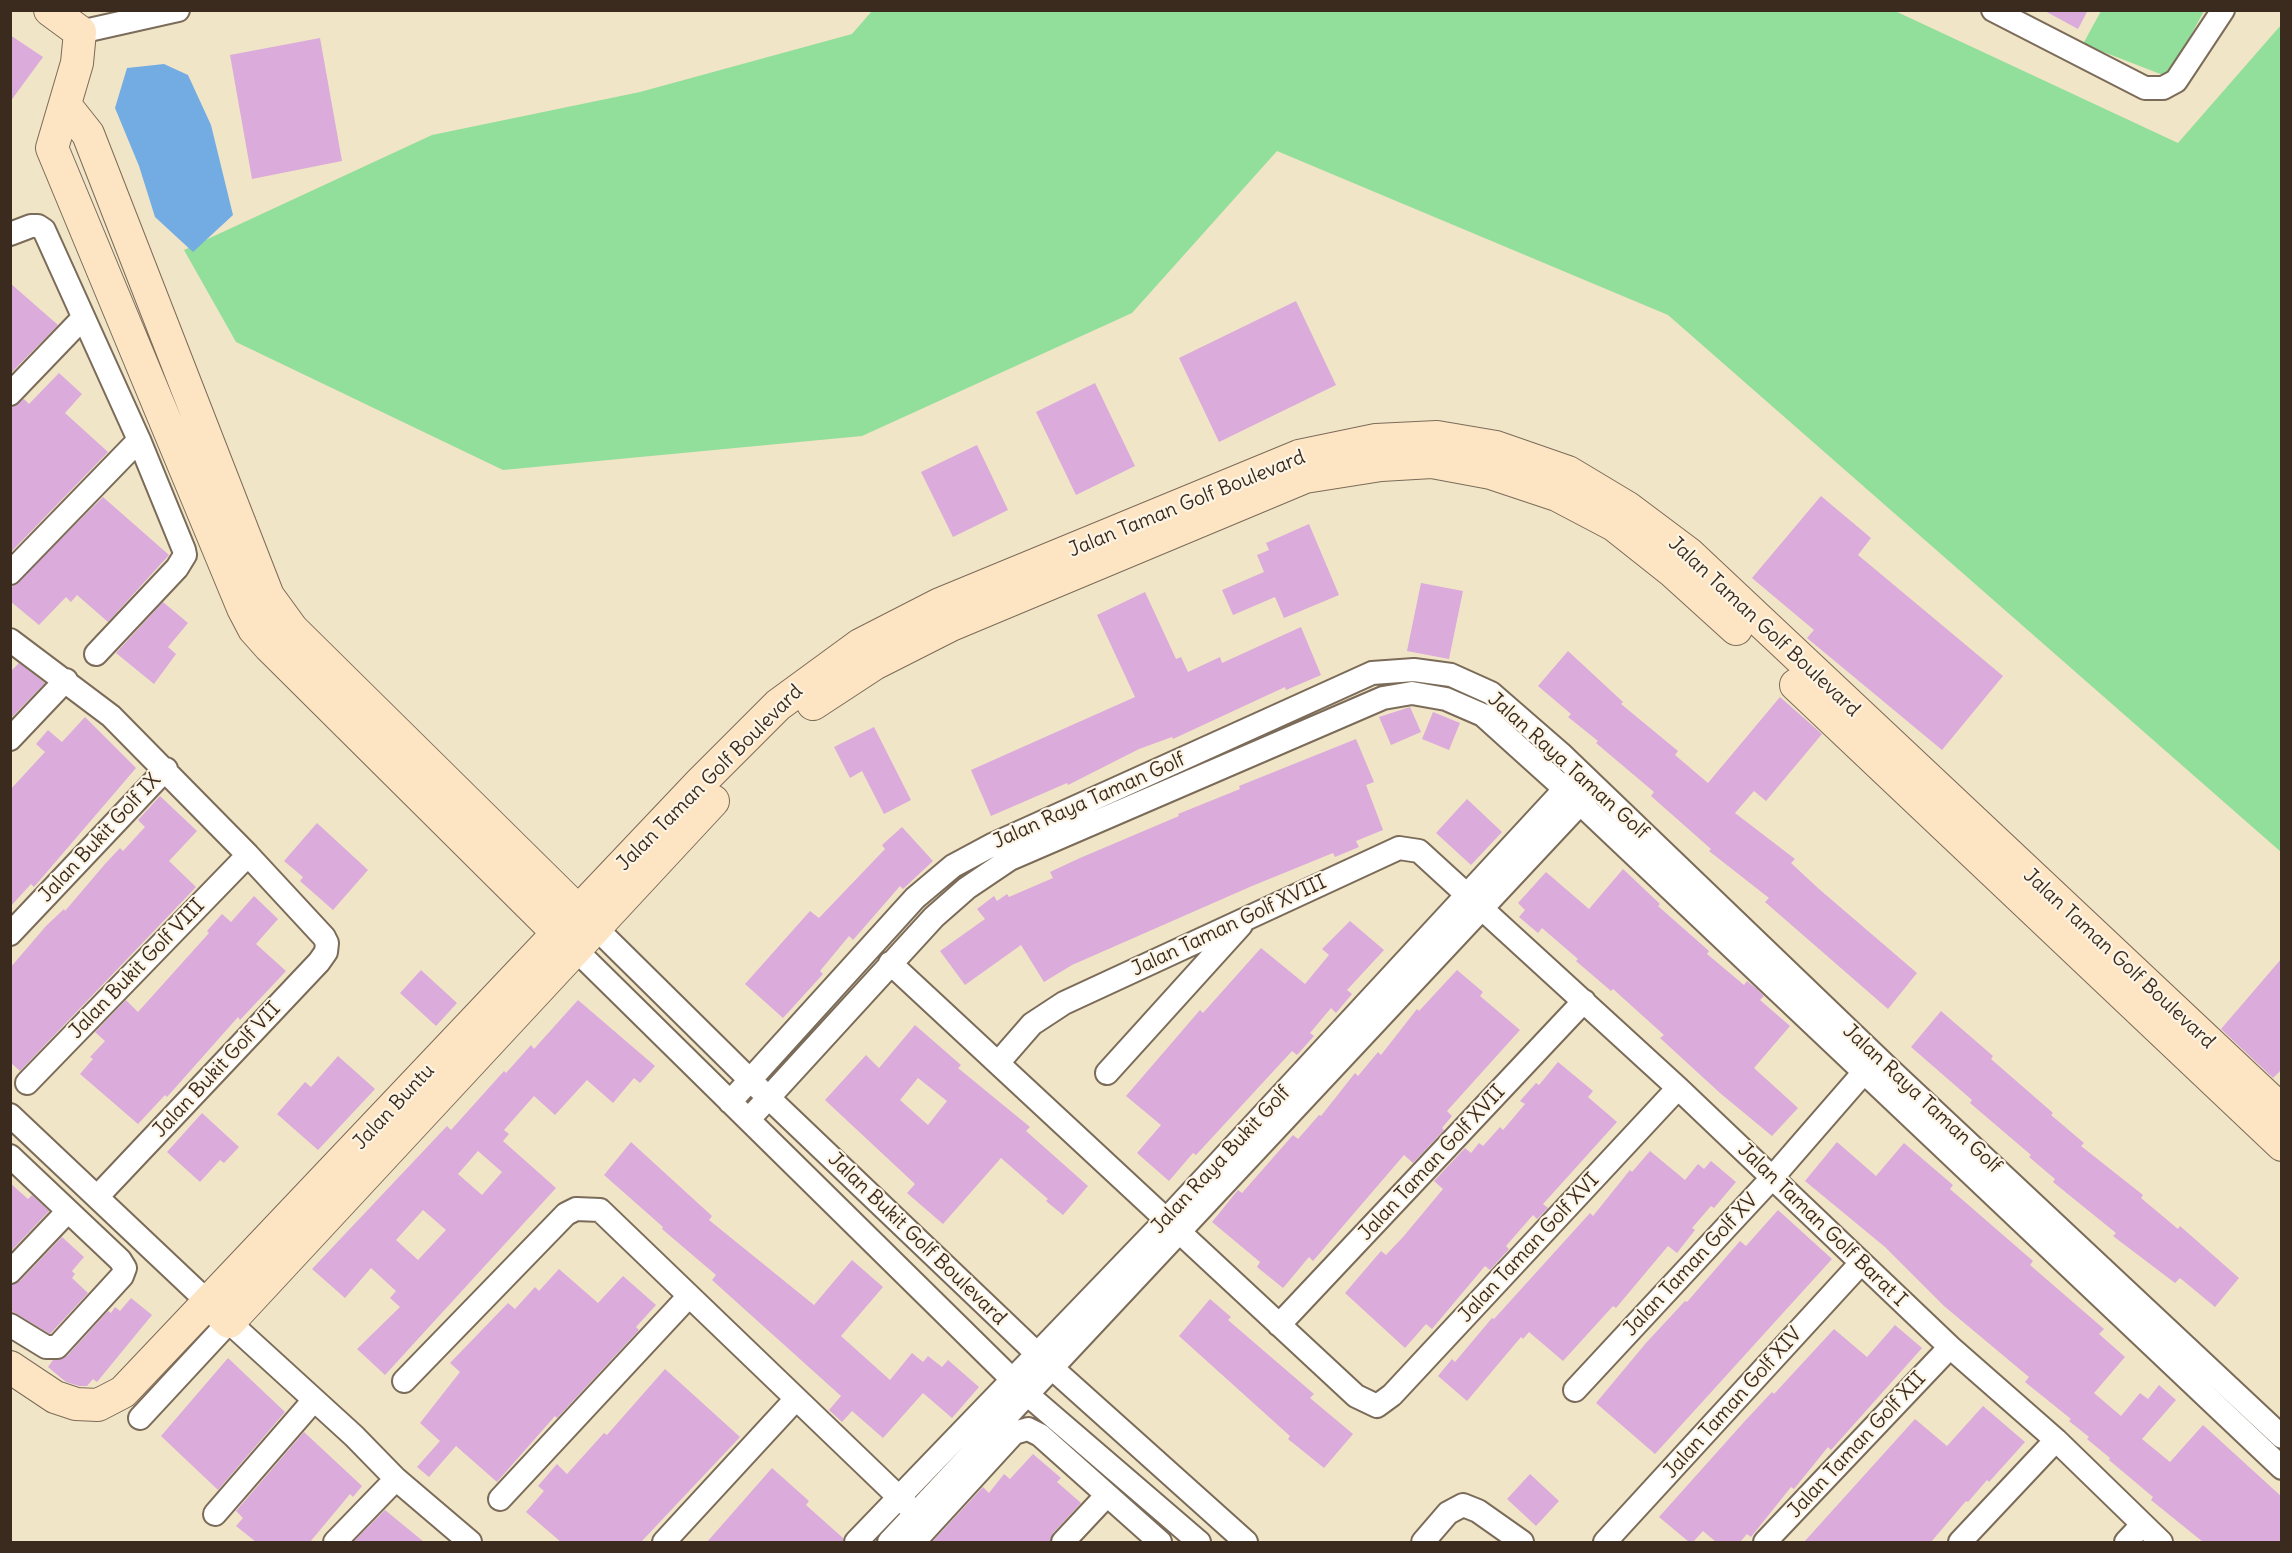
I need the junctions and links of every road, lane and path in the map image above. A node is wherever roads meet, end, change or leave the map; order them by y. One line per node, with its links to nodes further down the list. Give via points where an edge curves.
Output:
1 (50, 10): 5 (street)
2 (178, 10): 5 (street)
3 (1993, 10): 4 (street, via 2145,88 2163,88 2176,81)
4 (2223, 10)
5 (80, 32): 6 (street, via 77,63)
6 (65, 105): 8 (street, via 52,148); 12 (street, via 88,134)
7 (10, 234): 9 (street, via 30,226 41,228)
8 (96, 257): 9 (street); 13 (street)
9 (61, 273): 10 (street)
10 (82, 319): 11 (street); 14 (street)
11 (10, 394)
12 (192, 400): 13 (street); 26 (street, via 268,596 278,611)
13 (161, 412): 26 (street, via 254,628)
14 (139, 440): 15 (street); 18 (street, via 185,555)
15 (10, 573)
16 (1720, 599): 26 (street, Jalan Taman Golf Boulevard, via 1614,525 1557,495 1491,473 1432,462 1381,465 1305,477 951,626 856,675 793,720); 41 (street, Jalan Taman Golf Boulevard); 44 (street, Jalan Taman Golf Boulevard)
17 (10, 640): 19 (street)
18 (96, 654)
19 (66, 680): 20 (street); 21 (street, via 111,716)
20 (10, 739)
21 (166, 769): 23 (street); 27 (street, Jalan Bukit Golf IX)
22 (1580, 788): 24 (street, Jalan Raya Bukit Golf); 28 (street, Jalan Raya Taman Golf, via 1491,693 1451,675 1414,670 1372,673 953,866 915,898); 29 (street, Jalan Raya Taman Golf, via 1484,715 1446,699 1412,693 1383,698 1010,859 959,895); 34 (street, Jalan Raya Taman Golf)
23 (248, 855): 37 (street, Jalan Bukit Golf VIII); 47 (street, Jalan Bukit Golf VII, via 324,937 326,952)
24 (1475, 902): 25 (street, Jalan Taman Golf XVIII, via 1419,851 1399,848); 31 (street, Jalan Taman Golf Barat I); 49 (street, Jalan Raya Bukit Golf)
25 (1247, 918): 33 (street, Jalan Taman Golf XVIII, via 1064,1002 1032,1024); 35 (street)
26 (578, 931): 36 (street, Jalan Bukit Golf Boulevard); 40 (street, Jalan Bukit Golf Boulevard); 53 (street, Jalan Buntu)
27 (10, 934)
28 (864, 954): 29 (street); 30 (street, Jalan Raya Taman Golf)
29 (887, 967): 32 (street, Jalan Raya Taman Golf); 33 (street)
30 (830, 991): 32 (street); 36 (street, Jalan Raya Taman Golf)
31 (1584, 1002): 38 (street, Jalan Taman Golf Barat I); 55 (street, Jalan Taman Golf XVII)
32 (850, 1008): 39 (street, Jalan Raya Taman Golf)
33 (998, 1062): 49 (street)
34 (1870, 1065): 46 (street, Jalan Taman Golf XV); 66 (street, Jalan Raya Taman Golf); 68 (street, Jalan Raya Taman Golf)
35 (1107, 1073)
36 (754, 1074): 39 (street, Jalan Bukit Golf Boulevard); 40 (street, Jalan Raya Taman Golf)
37 (27, 1083)
38 (1678, 1088): 46 (street, Jalan Taman Golf Barat I); 55 (street, Jalan Taman Golf XVI, via 1385,1402 1377,1406 1356,1396)
39 (769, 1097): 43 (street, Jalan Raya Taman Golf); 57 (street, Jalan Bukit Golf Boulevard)
40 (730, 1102): 43 (street, Jalan Bukit Golf Boulevard)
41 (2282, 1111)
42 (10, 1115): 47 (street)
43 (749, 1119): 59 (street, Jalan Bukit Golf Boulevard)
44 (2282, 1144)
45 (10, 1156): 48 (street)
46 (1772, 1178): 50 (street, Jalan Taman Golf Barat I); 61 (street, Jalan Taman Golf XV)
47 (97, 1197): 53 (street)
48 (68, 1211): 51 (street); 54 (street, via 120,1260 125,1268 122,1276 57,1347 46,1347)
49 (1174, 1227): 55 (street); 57 (street, Jalan Raya Bukit Golf)
50 (1861, 1263): 56 (street, Jalan Taman Golf Barat I); 88 (street, Jalan Taman Golf XIV)
51 (10, 1272)
52 (689, 1296): 60 (street, via 610,1217 600,1210 576,1209 566,1214); 64 (street); 72 (street)
53 (219, 1312): 58 (street, Jalan Buntu, via 123,1392 98,1405 76,1404 55,1397); 63 (street); 65 (street, Jalan Buntu)
54 (10, 1325)
55 (1279, 1325)
56 (1950, 1347): 67 (street, Jalan Taman Golf Barat I); 89 (street, Jalan Taman Golf XII)
57 (1044, 1361): 59 (street, Jalan Raya Bukit Golf); 62 (street, Jalan Raya Bukit Golf); 85 (street, Jalan Bukit Golf Boulevard)
58 (10, 1367)
59 (1013, 1378): 62 (street, Jalan Bukit Golf Boulevard); 71 (street, Jalan Raya Bukit Golf)
60 (404, 1381)
61 (1575, 1390)
62 (1028, 1395): 74 (street, Jalan Raya Bukit Golf); 84 (street, Jalan Bukit Golf Boulevard)
63 (314, 1400): 69 (street); 73 (street)
64 (795, 1400): 71 (street); 78 (street)
65 (140, 1418)
66 (2282, 1437)
67 (2056, 1440): 75 (street, Jalan Taman Golf Barat I); 90 (street)
68 (2282, 1468)
69 (396, 1479): 76 (street); 77 (street)
70 (1107, 1495): 81 (street, via 1040,1435 1021,1430); 82 (street); 83 (street)
71 (898, 1496): 74 (street); 79 (street, Jalan Raya Bukit Golf)
72 (500, 1499)
73 (215, 1514)
74 (916, 1514): 80 (street, Jalan Raya Bukit Golf)
75 (2142, 1526): 91 (street); 92 (street, Jalan Taman Golf Barat I)
76 (334, 1542)
77 (470, 1542)
78 (664, 1542)
79 (856, 1542)
80 (889, 1542)
81 (914, 1542)
82 (1063, 1542)
83 (1160, 1542)
84 (1198, 1542)
85 (1246, 1542)
86 (1423, 1542): 87 (street, via 1448,1513 1463,1505)
87 (1522, 1542)
88 (1605, 1542)
89 (1765, 1542)
90 (1960, 1542)
91 (2126, 1542)
92 (2161, 1542)

